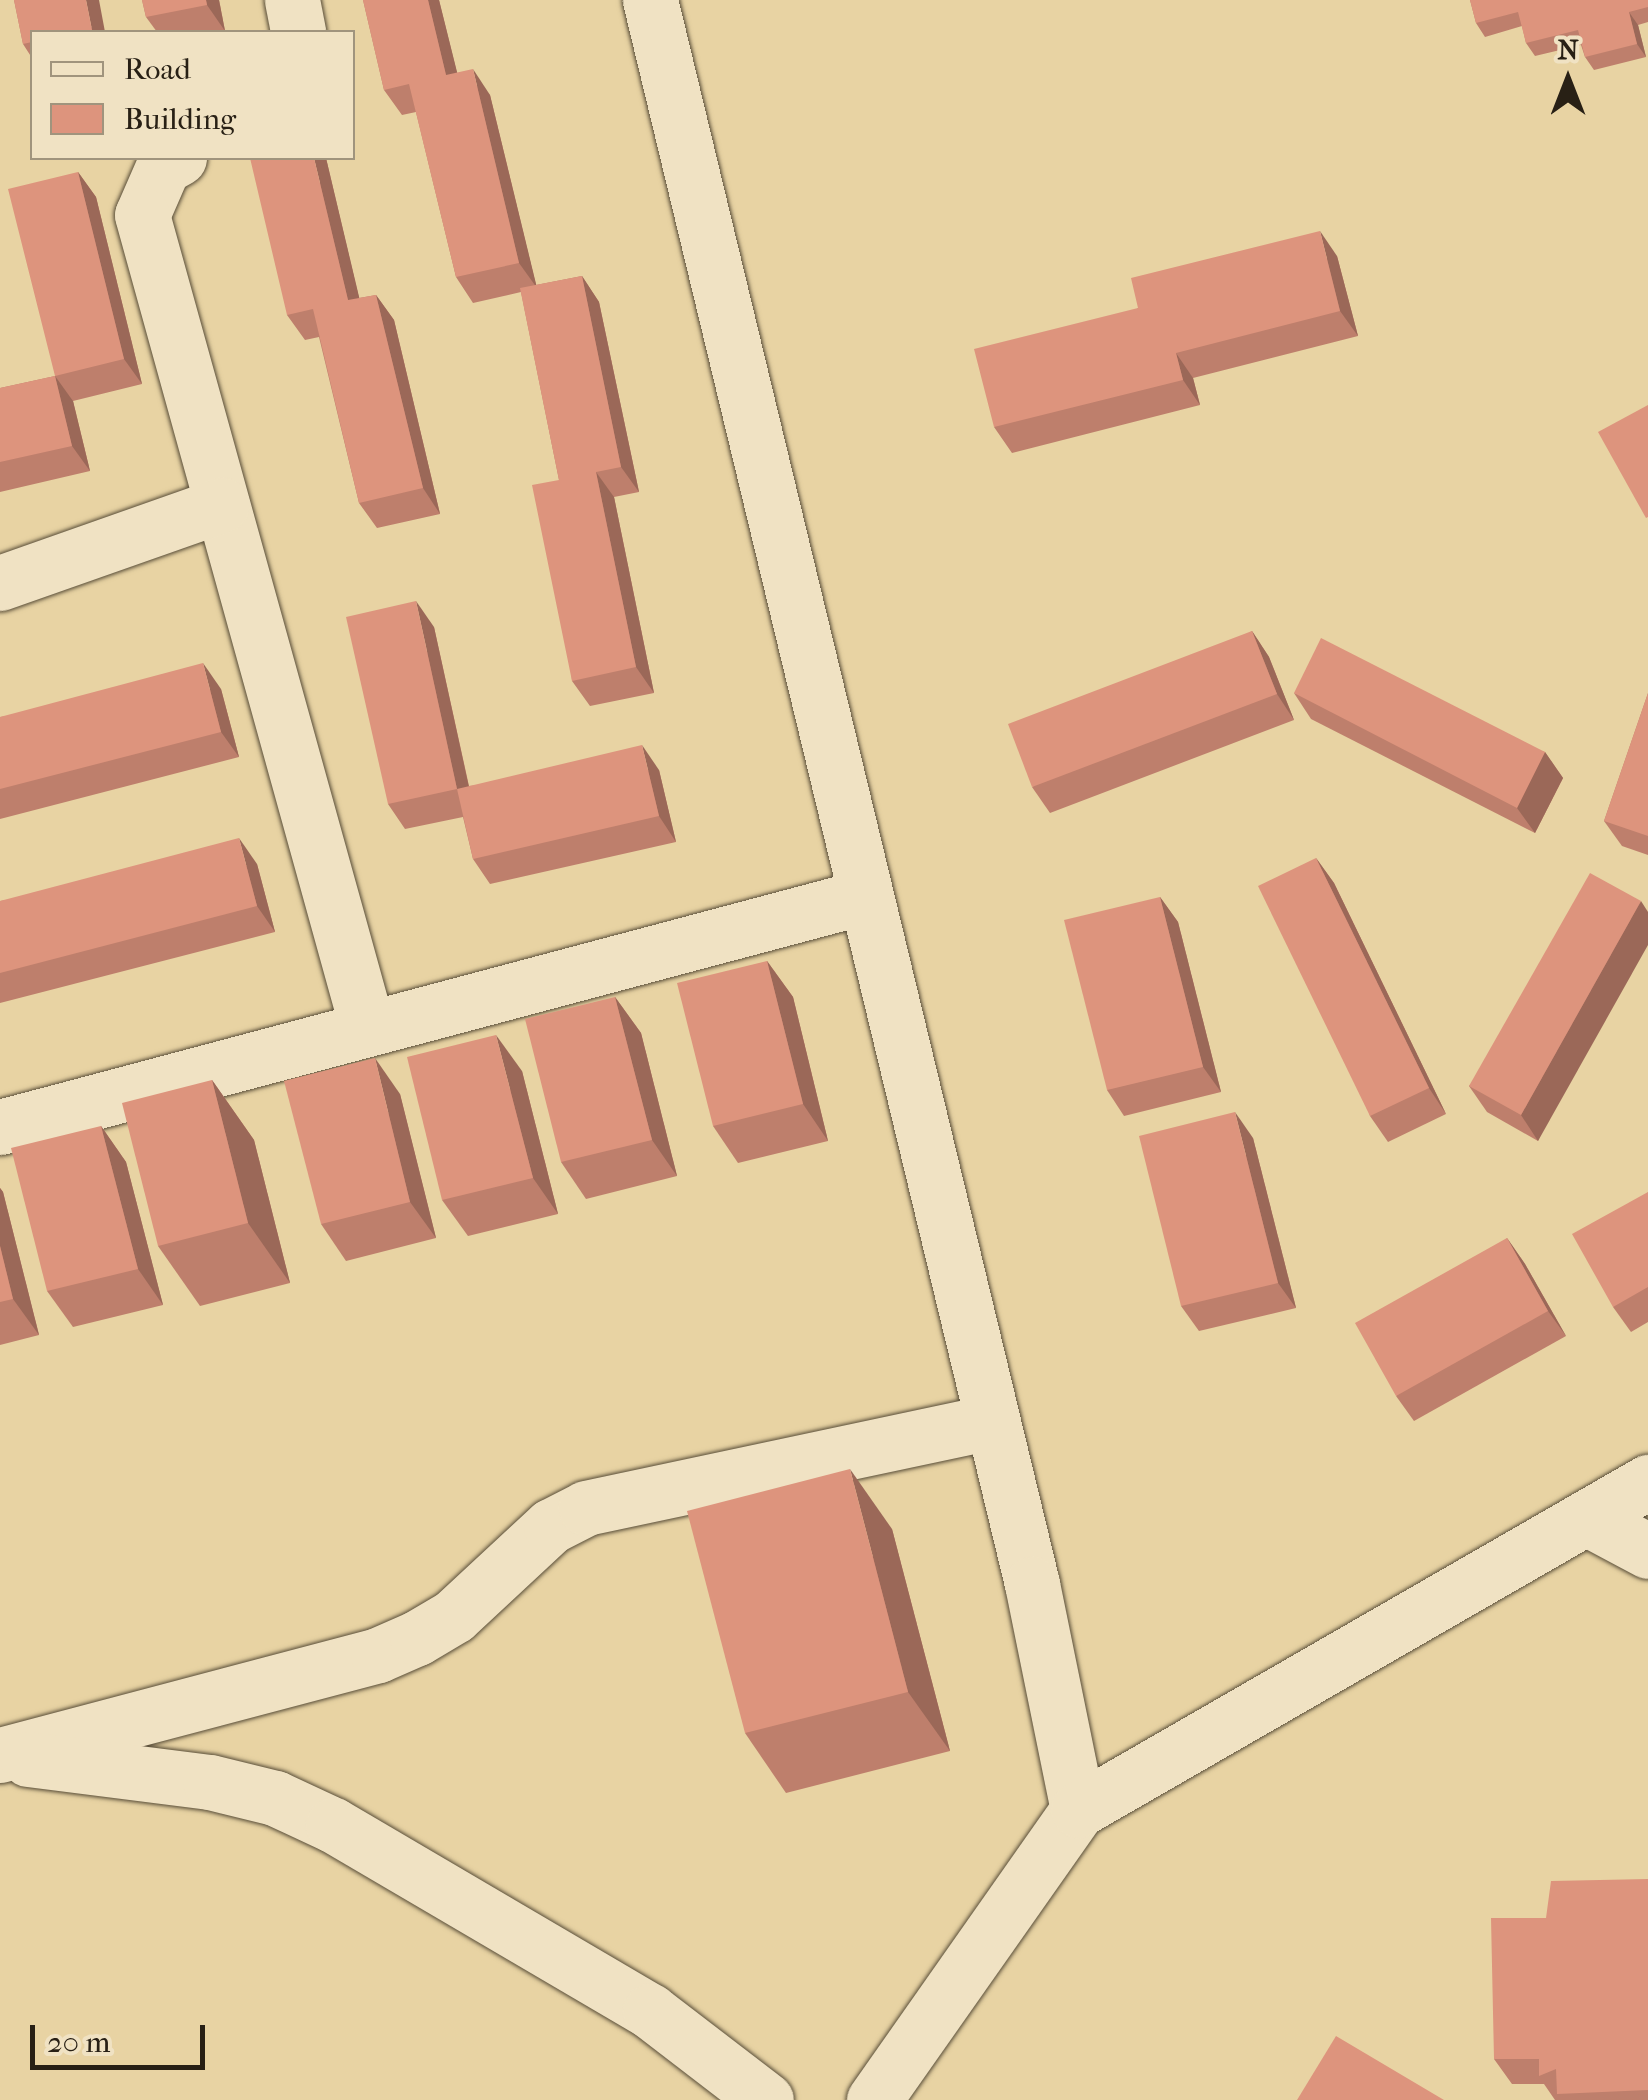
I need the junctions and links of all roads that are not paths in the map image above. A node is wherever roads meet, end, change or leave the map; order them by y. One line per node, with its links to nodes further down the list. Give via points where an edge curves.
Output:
1 (292, 0): 3 (street)
2 (650, 0): 7 (street)
3 (298, 30)
4 (175, 160): 5 (street, via 163,167 142,214)
5 (222, 505): 6 (street); 8 (street)
6 (0, 583)
7 (863, 897): 8 (street); 10 (street)
8 (367, 1028): 9 (street)
9 (0, 1127)
10 (992, 1422): 14 (street, via 586,1508 551,1526 454,1616 404,1644); 15 (street)
11 (1648, 1482): 12 (street)
12 (1586, 1518): 13 (street); 15 (street)
13 (1648, 1551)
14 (0, 1755): 16 (street, via 210,1782 275,1798 333,1825 650,2011)
15 (1078, 1810): 17 (street)
16 (766, 2100)
17 (874, 2100)

